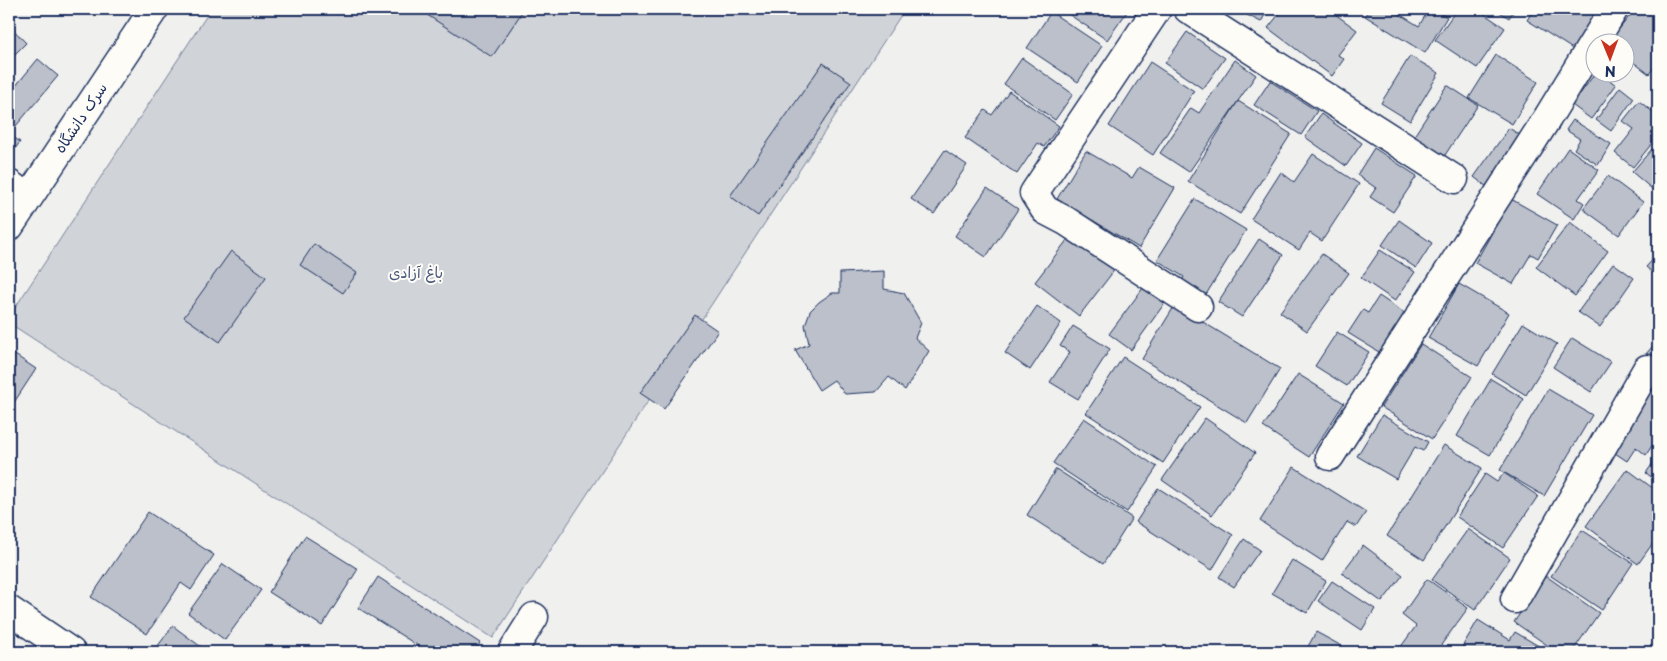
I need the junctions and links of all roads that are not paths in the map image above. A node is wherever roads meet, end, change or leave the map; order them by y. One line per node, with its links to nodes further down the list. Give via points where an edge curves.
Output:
1 (154, 9): 6 (street, سرک دانشگاه)
2 (1157, 9): 8 (street, via 1034,193 1045,210)
3 (1188, 9): 5 (street)
4 (1614, 9): 10 (street)
5 (1454, 180)
6 (18, 191): 7 (street, سرک دانشگاه)
7 (9, 227)
8 (1198, 307)
9 (1646, 369): 11 (street)
10 (1330, 456)
11 (1515, 599)
12 (9, 610): 14 (street)
13 (534, 617): 15 (street)
14 (71, 652)
15 (512, 652)

